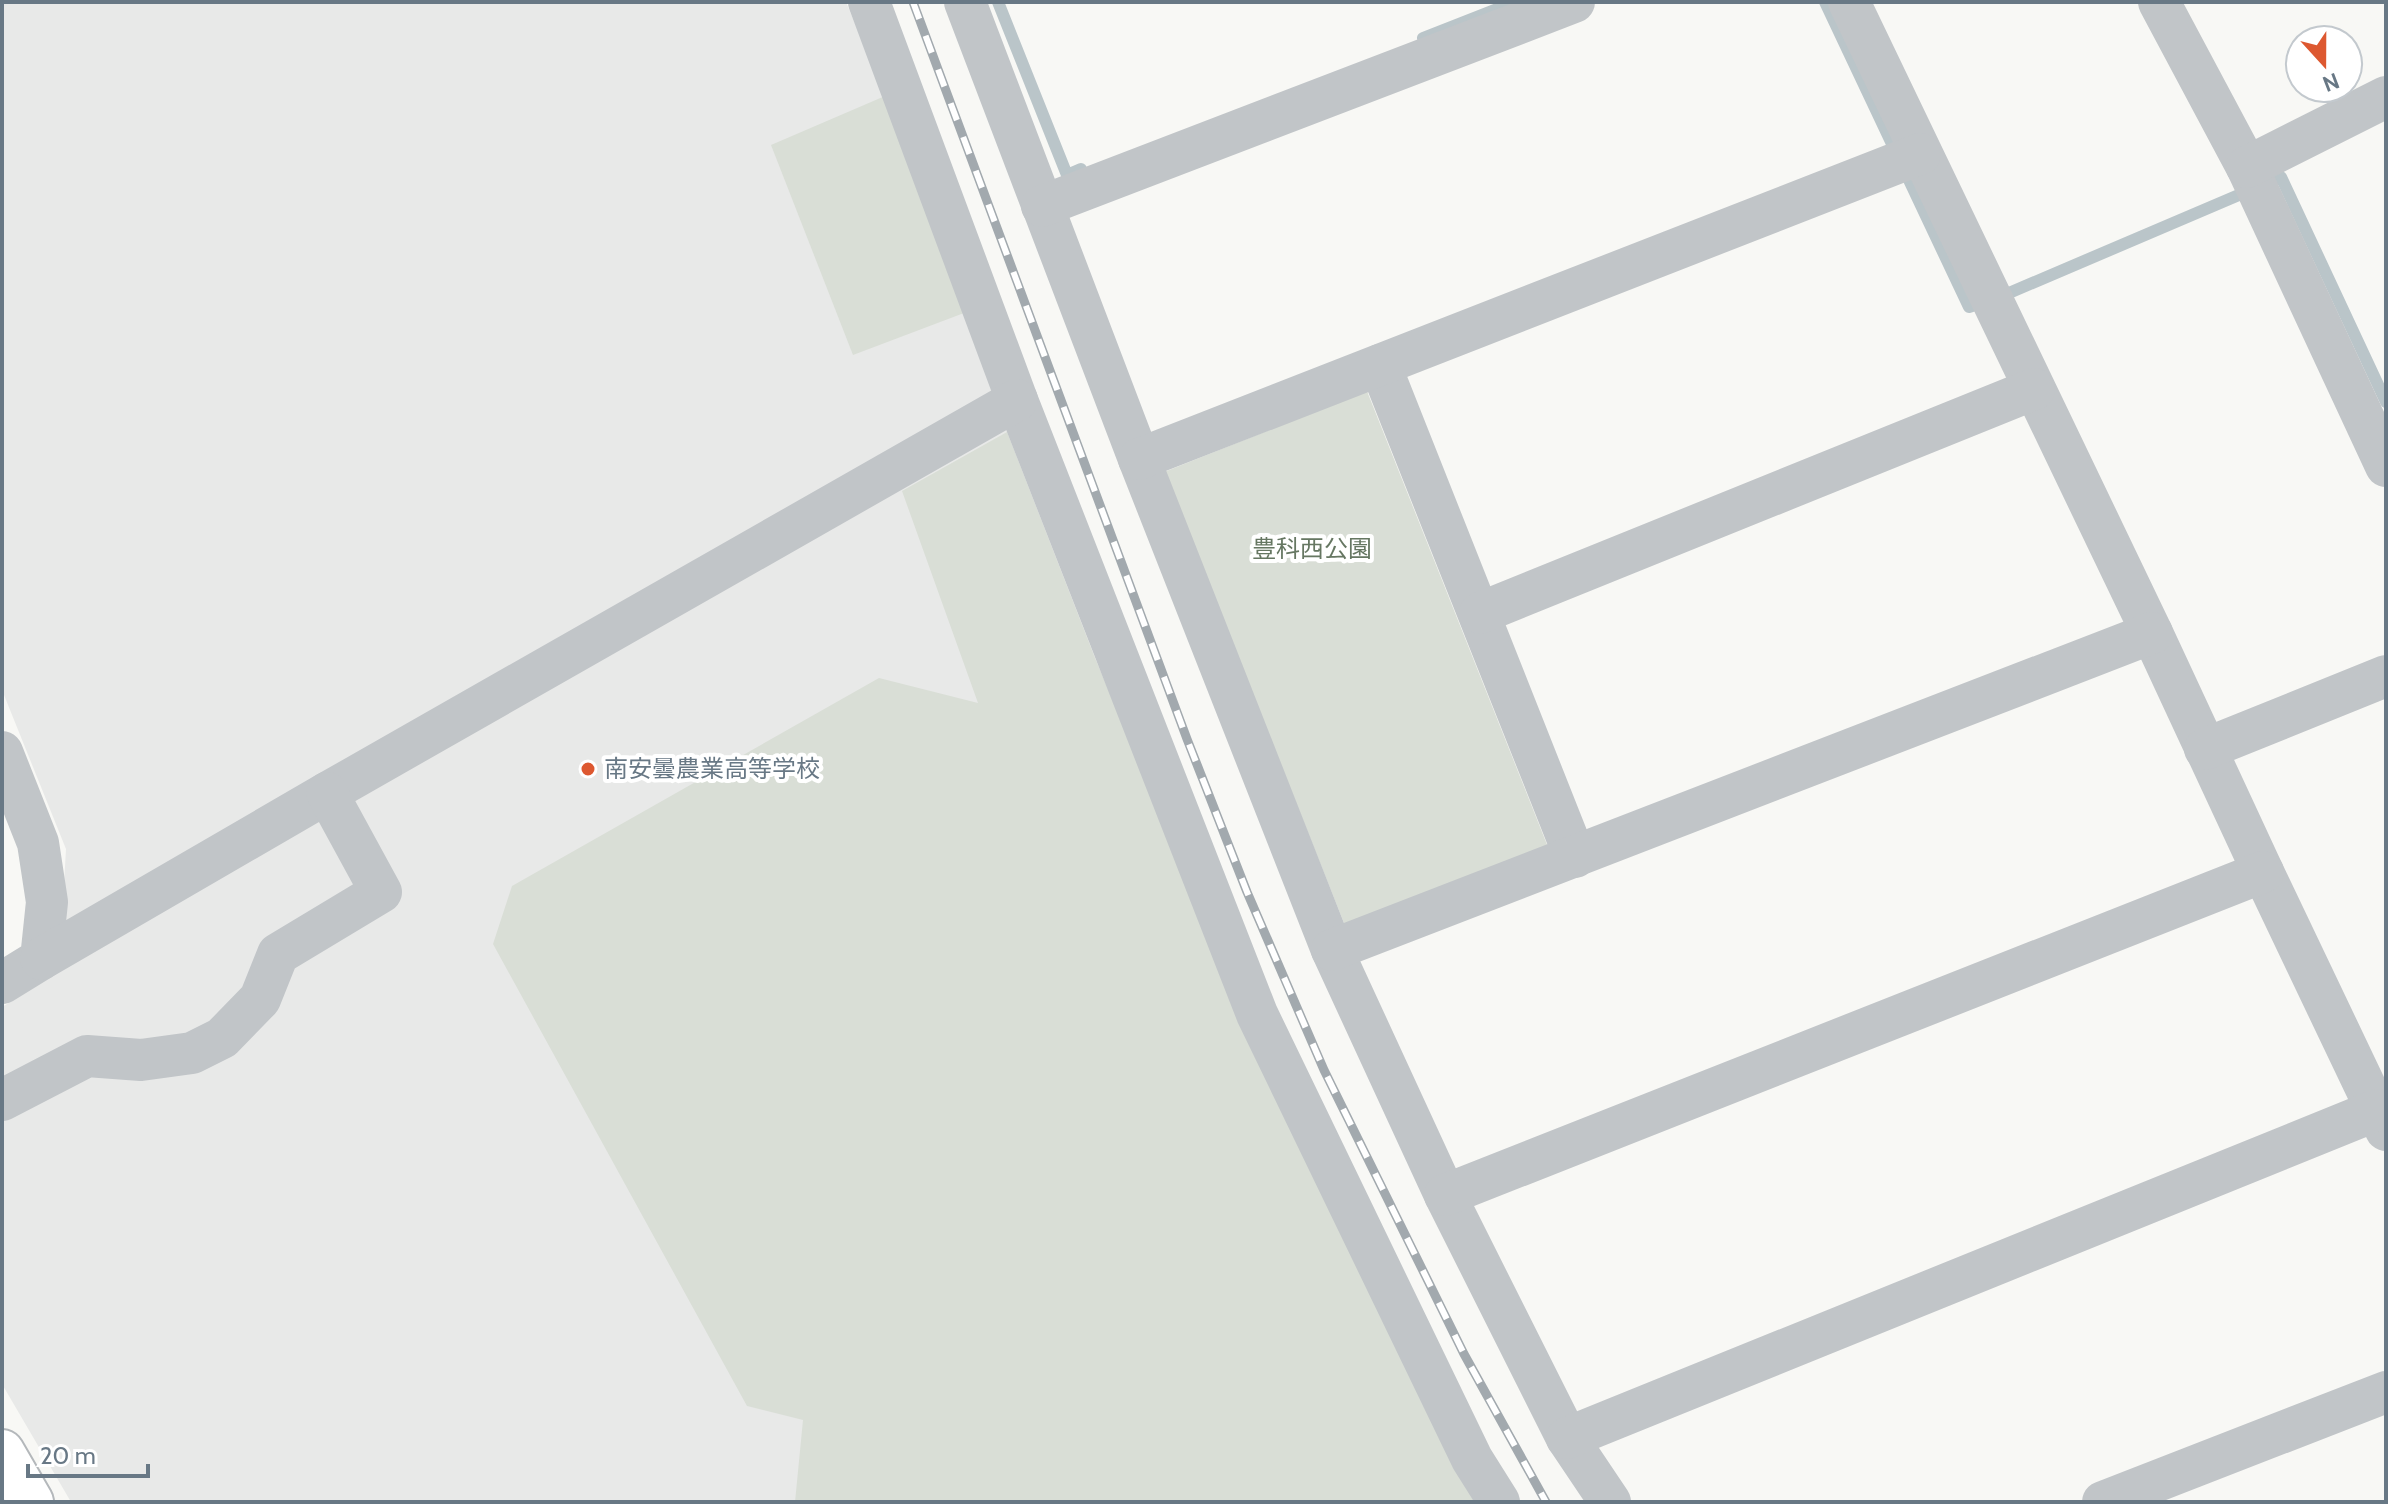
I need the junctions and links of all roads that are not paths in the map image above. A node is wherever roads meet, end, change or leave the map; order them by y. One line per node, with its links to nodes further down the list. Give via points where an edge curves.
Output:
1 (869, 2): 12 (street)
2 (965, 2): 9 (street)
3 (1574, 2): 9 (street)
4 (1849, 2): 7 (street)
5 (2159, 2): 8 (street)
6 (2386, 97): 8 (street)
7 (1920, 154): 10 (street); 11 (street)
8 (2247, 167): 14 (street)
9 (1042, 206): 13 (street)
10 (1380, 365): 13 (street); 15 (street)
11 (2034, 389): 15 (street); 16 (street)
12 (1017, 400): 20 (street); 34 (street, via 1257,1014 1472,1459)
13 (1139, 459): 23 (street)
14 (2386, 466)
15 (1480, 613): 21 (street)
16 (2152, 633): 18 (street); 21 (street)
17 (2386, 676): 18 (street)
18 (2205, 749): 22 (street)
19 (2, 752): 24 (street, via 38,843 47,902)
20 (327, 793): 24 (street); 26 (street, via 381,892 278,954 260,999 222,1038 192,1053 141,1060 87,1056)
21 (1575, 857): 23 (street)
22 (2263, 872): 27 (street); 28 (street)
23 (1332, 950): 28 (street)
24 (41, 959): 25 (street)
25 (2, 983)
26 (2, 1100)
27 (2381, 1120): 30 (street)
28 (1445, 1195): 30 (street)
29 (2386, 1392): 32 (street)
30 (1567, 1438): 35 (street)
31 (2, 1452): 33 (highway)
32 (2145, 1495): 36 (street)
33 (31, 1502)
34 (1499, 1502)
35 (1610, 1502)
36 (2103, 1502)

